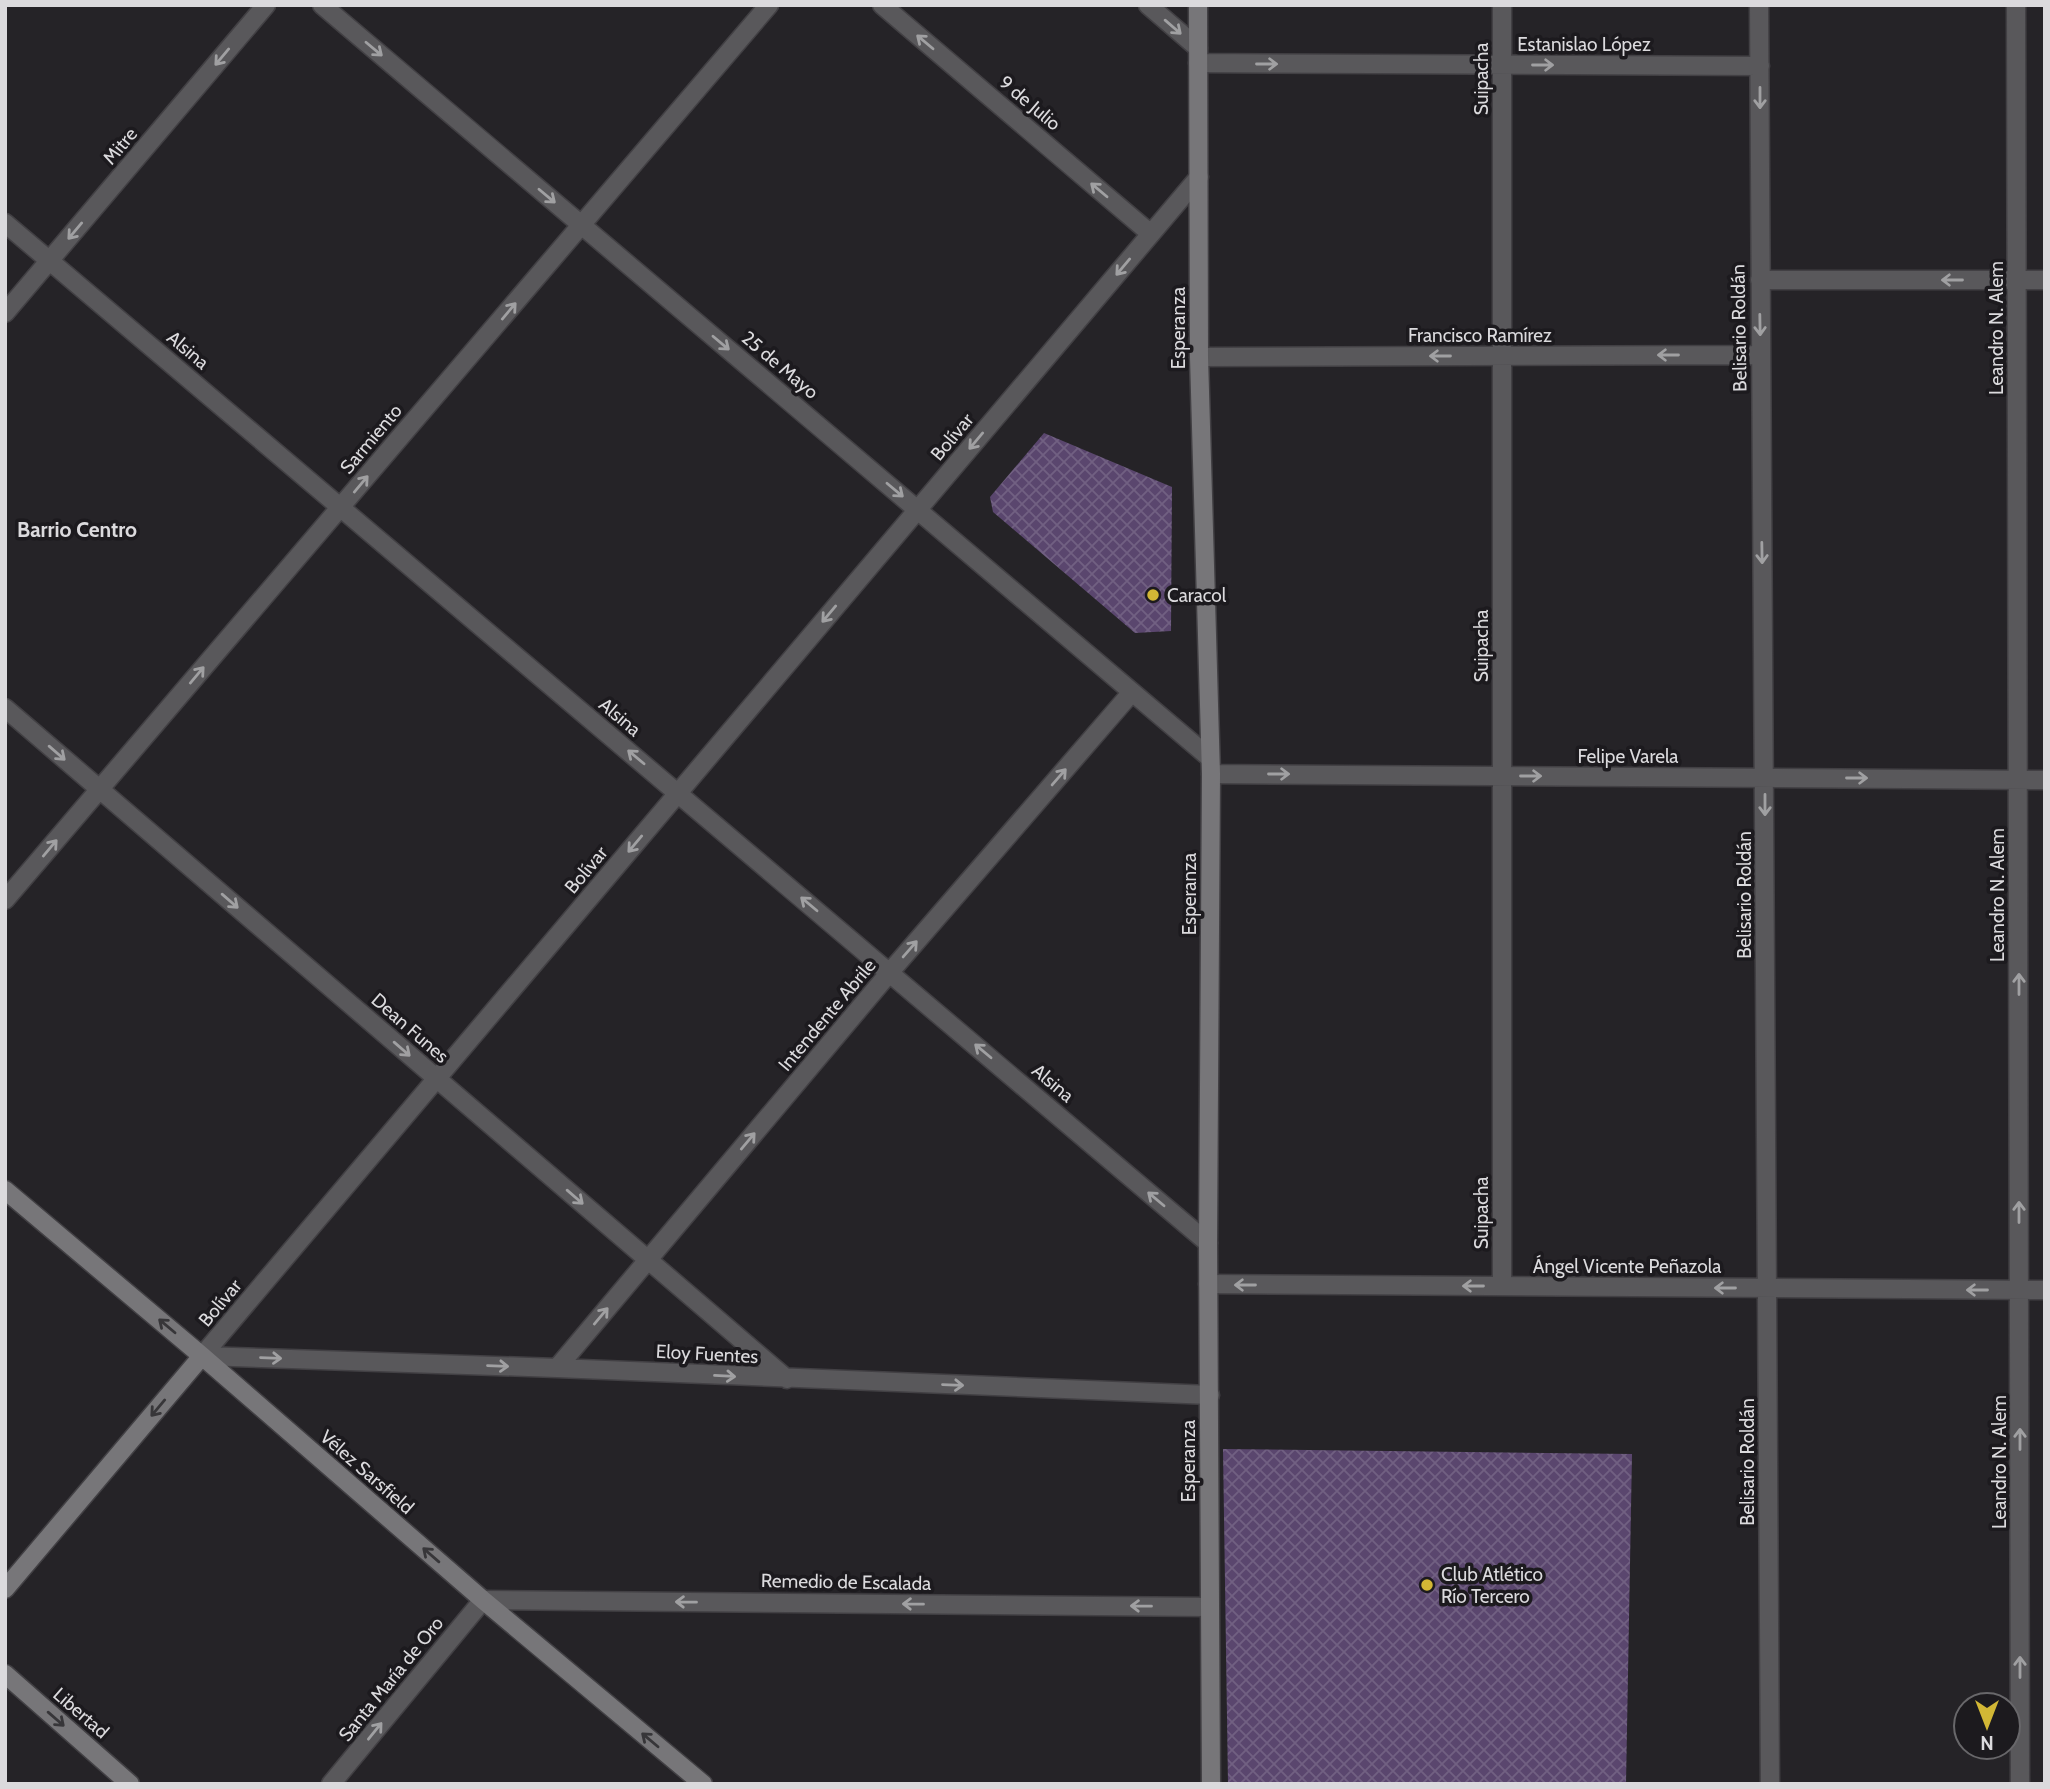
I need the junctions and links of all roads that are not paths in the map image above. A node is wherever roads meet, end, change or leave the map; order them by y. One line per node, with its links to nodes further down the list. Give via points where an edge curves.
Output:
1 (266, 5): 17 (street, Mitre, one-way to 17)
2 (322, 5): 15 (street, 25 de Mayo, one-way to 15)
3 (769, 5): 15 (street, Sarmiento)
4 (882, 5): 16 (street, 9 de Julio, one-way to 4)
5 (1148, 5): 10 (street, one-way to 10)
6 (1198, 5): 10 (main road, Esperanza)
7 (1502, 5): 11 (street, Suipacha)
8 (1759, 5): 12 (street, Belisario Roldán)
9 (2016, 5): 19 (street, Leandro N. Alem)
10 (1198, 56): 11 (street, Estanislao López, one-way to 11); 13 (main road, Esperanza)
11 (1502, 65): 12 (street, Estanislao López, one-way to 12); 23 (street, Suipacha)
12 (1759, 66): 18 (street, Belisario Roldán, one-way to 18)
13 (1199, 177): 16 (street, Bolívar); 24 (main road, Esperanza)
14 (5, 223): 17 (street, Alsina)
15 (582, 225): 25 (street, Sarmiento, one-way to 15); 26 (street, 25 de Mayo, one-way to 26)
16 (1151, 234): 26 (street, Bolívar, one-way to 26)
17 (50, 260): 21 (street, Mitre); 25 (street, Alsina)
18 (1760, 279): 19 (street, one-way to 18); 22 (street, Belisario Roldán, one-way to 22)
19 (2017, 280): 20 (street); 32 (street, Leandro N. Alem)
20 (2045, 280)
21 (5, 313)
22 (1761, 355): 23 (street, Francisco Ramírez, one-way to 23); 31 (street, Belisario Roldán, one-way to 31)
23 (1502, 356): 24 (street, Francisco Ramírez, one-way to 24); 30 (street, Suipacha)
24 (1199, 357): 29 (main road, Esperanza)
25 (341, 507): 34 (street, Sarmiento, one-way to 25); 35 (street, Alsina, one-way to 25)
26 (918, 510): 27 (street, 25 de Mayo); 35 (street, Bolívar, one-way to 35)
27 (1132, 692): 29 (street, 25 de Mayo); 37 (street, Intendente Abrile, one-way to 27)
28 (5, 708): 34 (street, Dean Funes, one-way to 34)
29 (1211, 766): 30 (street, Felipe Varela, one-way to 30); 40 (main road, Esperanza)
30 (1502, 776): 31 (street, Felipe Varela, one-way to 31); 43 (street, Suipacha)
31 (1765, 778): 32 (street, Felipe Varela, one-way to 32); 44 (street, Belisario Roldán, one-way to 44)
32 (2018, 780): 33 (street, Felipe Varela); 45 (street, Leandro N. Alem, one-way to 32)
33 (2045, 780)
34 (100, 789): 36 (street, Sarmiento, one-way to 34); 38 (street, Dean Funes, one-way to 38)
35 (678, 793): 37 (street, Alsina, one-way to 35); 38 (street, Bolívar, one-way to 38)
36 (5, 900)
37 (890, 972): 40 (street, Alsina, one-way to 37); 41 (street, Intendente Abrile, one-way to 37)
38 (437, 1079): 41 (street, Dean Funes, one-way to 41); 47 (street, Bolívar)
39 (5, 1191): 47 (main road, Vélez Sarsfield, one-way to 39)
40 (1208, 1243): 42 (main road, Esperanza)
41 (648, 1260): 48 (street, Intendente Abrile, one-way to 41); 49 (street, Dean Funes)
42 (1208, 1284): 43 (street, Ángel Vicente Peñazola, one-way to 42); 50 (main road, Esperanza)
43 (1502, 1286): 44 (street, Ángel Vicente Peñazola, one-way to 43)
44 (1767, 1289): 45 (street, Ángel Vicente Peñazola, one-way to 44); 59 (street, Belisario Roldán)
45 (2020, 1290): 46 (street, Ángel Vicente Peñazola); 60 (street, Leandro N. Alem, one-way to 45)
46 (2045, 1290)
47 (202, 1356): 48 (street, Eloy Fuentes, one-way to 48); 51 (main road, Bolívar, one-way to 51); 52 (main road, Vélez Sarsfield, one-way to 47)
48 (557, 1368): 49 (street, Eloy Fuentes, one-way to 49)
49 (787, 1379): 50 (street, Eloy Fuentes, one-way to 50)
50 (1209, 1395): 53 (main road, Esperanza)
51 (5, 1590)
52 (483, 1600): 53 (street, Remedio de Escalada, one-way to 52); 56 (street, Santa María de Oro, one-way to 52); 57 (main road, Vélez Sarsfield, one-way to 52)
53 (1209, 1607): 58 (main road, Esperanza)
54 (5, 1674): 55 (main road, Libertad, one-way to 55)
55 (130, 1784)
56 (331, 1784)
57 (703, 1784)
58 (1211, 1784)
59 (1770, 1784)
60 (2020, 1784)

